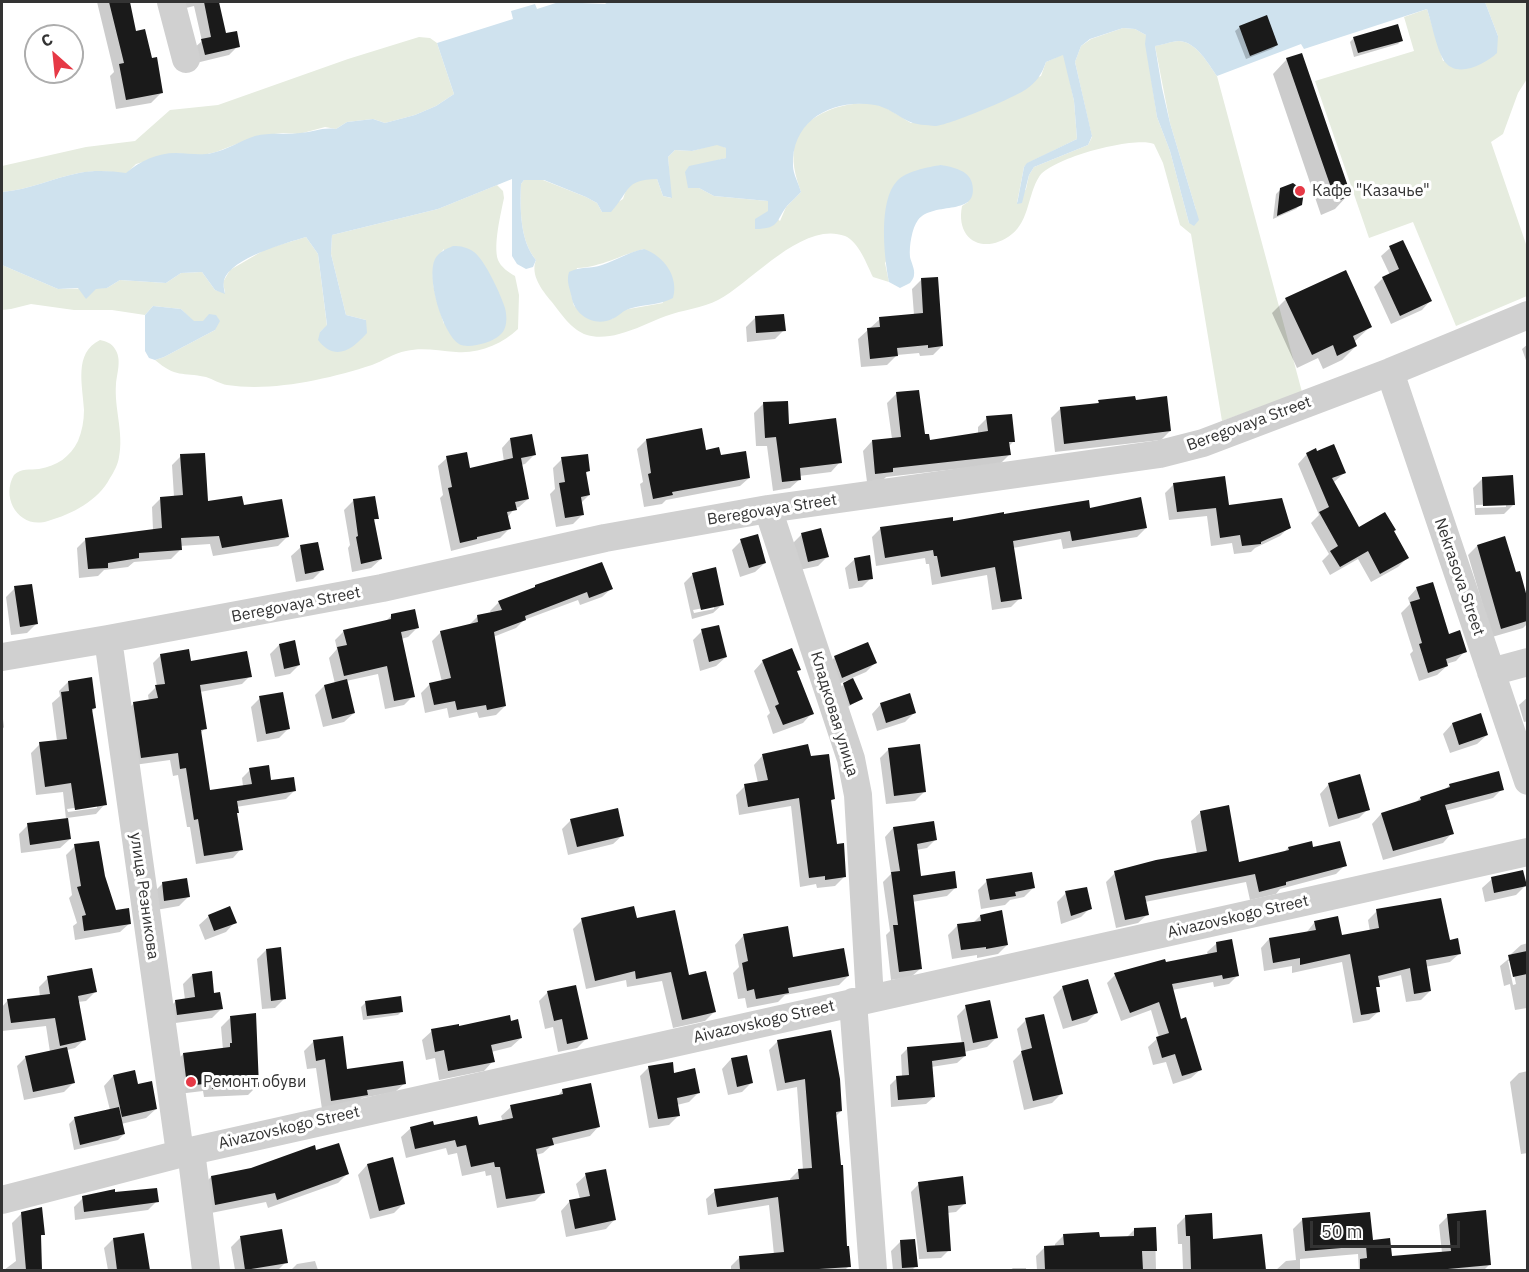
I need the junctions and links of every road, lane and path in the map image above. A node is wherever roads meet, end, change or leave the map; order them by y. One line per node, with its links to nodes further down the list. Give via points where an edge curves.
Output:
1 (171, 2): 2 (street)
2 (186, 59)
3 (1527, 315): 4 (street, Beregovaya Street)
4 (1390, 372): 5 (street, Beregovaya Street, via 1203,443 1160,454); 9 (street, Nekrasova Street)
5 (768, 509): 6 (street, Beregovaya Street, via 605,538 382,588); 12 (street, Кладковая улица, via 851,759 858,795)
6 (108, 639): 7 (street, Beregovaya Street); 13 (street, улица Резникова)
7 (2, 657)
8 (1527, 662): 9 (street)
9 (1491, 672): 10 (street, Nekrasova Street)
10 (1527, 781)
11 (1527, 852): 12 (street, Aivazovskogo Street)
12 (862, 1000): 13 (street, Aivazovskogo Street); 16 (street, Кладковая улица)
13 (185, 1152): 14 (street, Aivazovskogo Street); 15 (street, улица Резникова)
14 (2, 1200)
15 (206, 1270)
16 (873, 1270)

